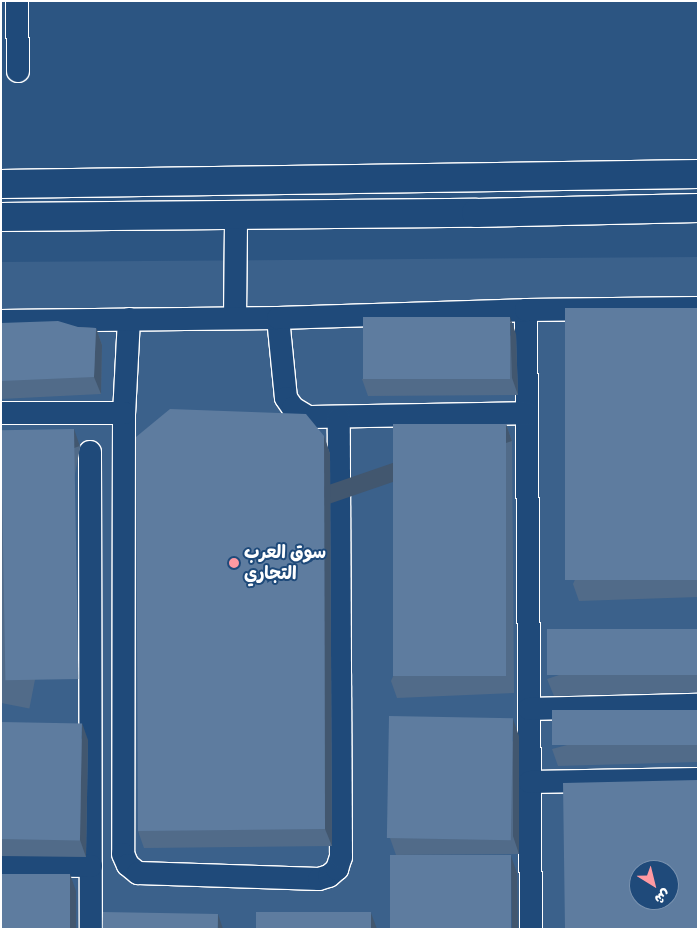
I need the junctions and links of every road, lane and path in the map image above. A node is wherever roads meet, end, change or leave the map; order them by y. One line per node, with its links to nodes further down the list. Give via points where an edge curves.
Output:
1 (17, 1): 2 (lane)
2 (18, 71)
3 (698, 174): 4 (main road)
4 (1, 184)
5 (698, 208): 6 (main road)
6 (236, 215): 7 (main road); 10 (lane)
7 (1, 218)
8 (698, 308): 9 (lane)
9 (526, 310): 11 (lane); 16 (lane)
10 (235, 318): 11 (lane); 12 (lane)
11 (278, 318): 17 (lane, via 286,398 293,408 308,417)
12 (129, 319): 13 (lane); 15 (lane)
13 (1, 321)
14 (1, 413): 15 (lane)
15 (124, 413): 17 (lane, via 123,854 128,865 138,873 319,879 337,869 341,857)
16 (527, 413): 17 (lane); 20 (lane, via 538,634)
17 (339, 418)
18 (90, 452): 24 (lane)
19 (698, 705): 20 (lane)
20 (529, 709): 22 (lane)
21 (698, 779): 22 (lane)
22 (530, 782): 26 (lane)
23 (1, 865): 24 (lane)
24 (91, 866): 25 (lane)
25 (91, 929)
26 (531, 929)

